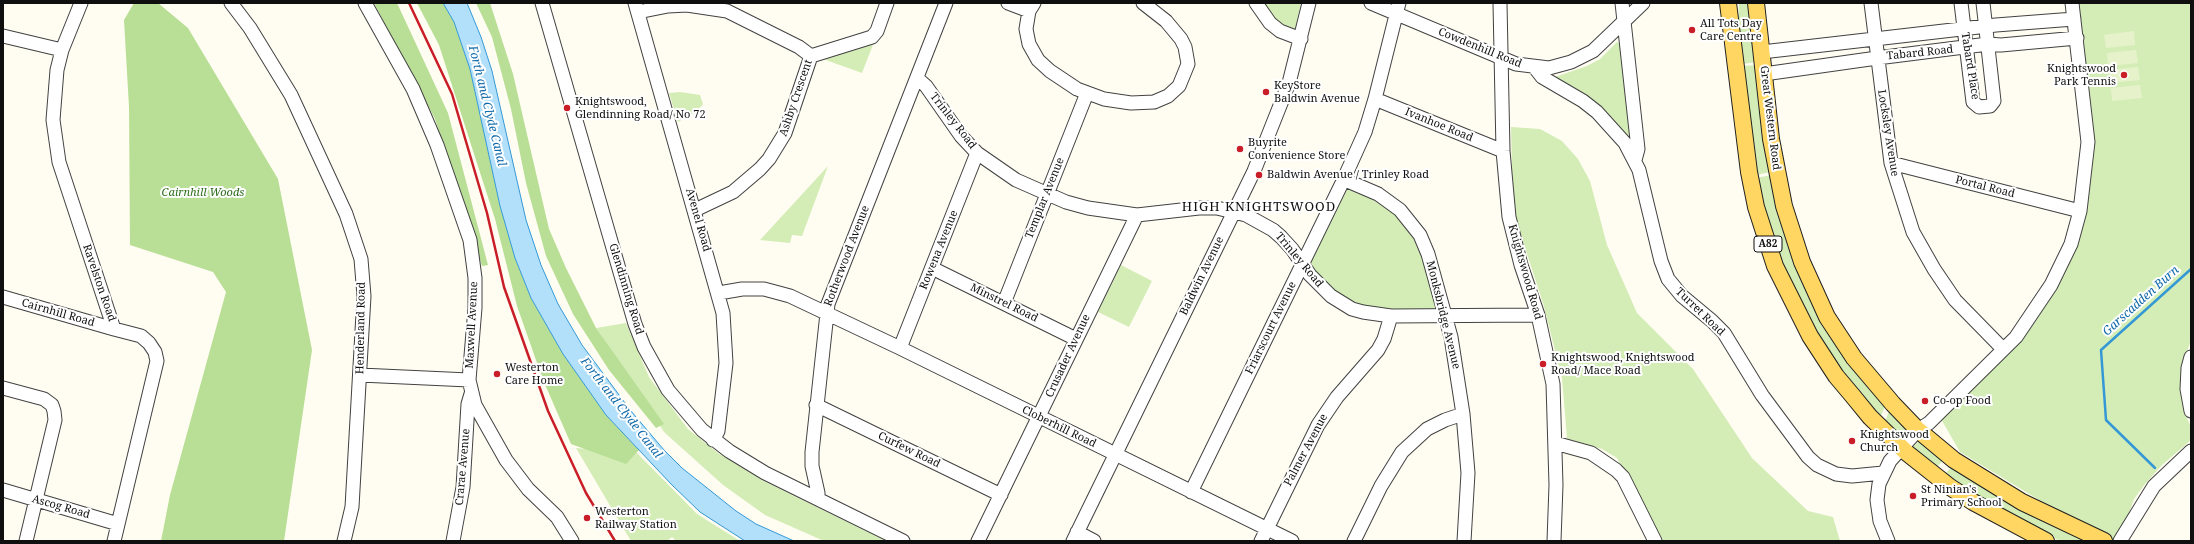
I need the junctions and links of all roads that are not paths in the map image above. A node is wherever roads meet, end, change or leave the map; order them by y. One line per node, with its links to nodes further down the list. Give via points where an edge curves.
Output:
1 (82, 3): 34 (street, Ravelston Road)
2 (231, 3): 68 (street, Henderland Road, via 250,28 291,95 346,214 361,259 364,296)
3 (365, 3): 69 (street, Maxwell Avenue, via 413,89 437,145 470,240 475,278)
4 (542, 3): 76 (street, Glendinning Road, via 642,342 668,390 686,413)
5 (887, 3): 36 (street, via 877,31 872,37)
6 (946, 3): 41 (street, Rotherwood Avenue)
7 (1008, 3): 21 (street)
8 (1143, 3): 42 (street, via 1166,21 1185,47 1188,64 1179,86 1161,99 1144,103 1120,102)
9 (1256, 3): 30 (street, via 1270,23 1280,31)
10 (1309, 3): 30 (street, Baldwin Avenue)
11 (1371, 3): 23 (street, Cowdenhill Road)
12 (1500, 3): 37 (street, Knightswood Road)
13 (1622, 3): 25 (street, Turret Road)
14 (1643, 3): 25 (street, Cowdenhill Road)
15 (1728, 3): 78 (main road, A82, via 1749,172 1756,207 1775,266 1821,355 1870,417)
16 (1756, 3): 35 (main road, Great Western Road / A82)
17 (1871, 3): 31 (street, Locksley Avenue)
18 (1961, 3): 27 (street, Tabard Place)
19 (1983, 3): 26 (street, Tabard Place)
20 (2072, 3): 24 (street)
21 (1032, 7): 42 (street, via 1026,29 1032,51 1050,71 1066,83)
22 (636, 8): 36 (street, Ashby Crescent, via 687,5 727,11 799,47); 50 (street, Avenel Road)
23 (1397, 9): 37 (street, Cowdenhill Road); 43 (street, Friarscourt Avenue)
24 (2074, 19): 26 (street, Tabard Road); 29 (street)
25 (1624, 22): 39 (street, Cowdenhill Road, via 1602,44 1582,58 1559,66); 46 (street, Turret Road, via 1638,149)
26 (1986, 26): 27 (street, Tabard Road); 32 (street, Tabard Place)
27 (1964, 29): 31 (street, Tabard Road); 33 (street, Tabard Place)
28 (3, 36): 34 (street)
29 (2077, 38): 32 (street, Tabard Road, via 2001,46); 52 (street, via 2088,142)
30 (1301, 39): 51 (street, Baldwin Avenue, via 1289,83 1274,122)
31 (1875, 40): 35 (street, Tabard Road); 38 (street, Locksley Avenue)
32 (1988, 44): 33 (street, Tabard Road); 33 (street, Tabard Place, via 1994,101 1990,106 1979,107 1973,102)
33 (1967, 48): 38 (street, Tabard Road)
34 (62, 50): 63 (street, Ravelston Road, via 54,91 55,139 66,185)
35 (1762, 52): 40 (main road, Great Western Road / A82)
36 (811, 56): 50 (street, Ashby Crescent, via 787,128 769,159 760,170 733,192)
37 (1502, 58): 39 (street, Cowdenhill Road); 44 (street, Knightswood Road)
38 (1877, 58): 40 (street, Tabard Road); 47 (street, Locksley Avenue)
39 (1535, 68): 46 (street, via 1542,77 1598,112 1615,130)
40 (1764, 74): 75 (main road, Great Western Road / A82, via 1771,139 1784,206 1802,262 1827,317 1854,358)
41 (917, 78): 45 (street, Trinley Road, via 926,86 961,136); 59 (street, Rotherwood Avenue, via 831,294)
42 (1087, 93): 49 (street, Templar Avenue)
43 (1375, 99): 44 (street, Ivanhoe Road); 48 (street, Friarscourt Avenue, via 1365,132)
44 (1503, 152): 60 (street, Knightswood Road, via 1509,217 1521,265)
45 (977, 153): 49 (street, Trinley Road, via 1016,180); 55 (street, Rowena Avenue)
46 (1635, 160): 81 (street, Turret Road, via 1660,261 1668,279 1682,296 1724,333 1762,395 1808,457 1817,465 1836,474 1852,476)
47 (1891, 163): 52 (street, Portal Road); 66 (street, Locksley Avenue, via 1913,232 1934,269 1954,300)
48 (1343, 179): 54 (street, Friarscourt Avenue); 62 (street, Monksbridge Avenue, via 1378,194 1400,210 1411,222 1428,254)
49 (1046, 194): 53 (street, Trinley Road, via 1088,208); 58 (street, Templar Avenue)
50 (695, 210): 56 (street, Avenel Road)
51 (1234, 211): 53 (street, Trinley Road, via 1199,208); 54 (street, Trinley Road, via 1272,230 1292,249); 80 (street, Baldwin Avenue)
52 (2080, 211): 66 (street, via 2071,244 2051,285 2016,337)
53 (1137, 215): 64 (street, Crusader Avenue)
54 (1302, 264): 61 (street, Trinley Road, via 1320,287 1341,303 1363,312); 83 (street, Friarscourt Avenue)
55 (932, 268): 58 (street, Minstrel Road); 65 (street, Rowena Avenue)
56 (719, 293): 59 (street, Cloberhill Road, via 764,289 790,296); 76 (street, Avenel Road, via 726,363 718,431)
57 (3, 297): 63 (street, Cairnhill Road)
58 (1004, 303): 64 (street, Minstrel Road)
59 (826, 314): 65 (street, Cloberhill Road); 71 (street, Rotherwood Avenue)
60 (1538, 315): 62 (street, Trinley Road); 77 (street, Knightswood Road, via 1553,384)
61 (1391, 316): 62 (street, Trinley Road); 88 (street, Palmer Avenue, via 1378,350 1337,397 1318,425)
62 (1444, 316): 73 (street, Monksbridge Avenue, via 1457,368)
63 (114, 329): 87 (street, Ravelston Road, via 141,336 155,352 157,361)
64 (1076, 339): 74 (street, Crusader Avenue)
65 (900, 348): 74 (street, Cloberhill Road)
66 (2003, 349): 75 (street)
67 (2191, 357): 72 (street, via 2187,389)
68 (360, 375): 69 (street); 92 (street, Henderland Road, via 352,508)
69 (470, 386): 93 (street, Crarae Avenue, via 464,487); 94 (street, Maxwell Avenue, via 475,405 490,436 528,489 557,517)
70 (3, 388): 86 (street, via 44,398 54,411 55,420)
71 (816, 405): 84 (street, Curfew Road); 85 (street, Rotherwood Avenue, via 812,466)
72 (2191, 411)
73 (1463, 414): 100 (street, via 1427,429 1402,452); 101 (street, Monksbridge Avenue, via 1468,473)
74 (1039, 417): 80 (street, Cloberhill Road); 84 (street, Crusader Avenue)
75 (1923, 429): 78 (street); 106 (main road, Great Western Road / A82, via 1954,460 1993,486)
76 (713, 440): 85 (street, Glendinning Road, via 765,474)
77 (1555, 443): 102 (street, Knightswood Road); 103 (street, via 1591,453 1616,470 1623,477)
78 (1903, 450): 81 (street, via 1890,461); 105 (main road, A82, via 1973,502)
79 (2191, 451): 107 (street, via 2154,486)
80 (1115, 454): 83 (street, Cloberhill Road); 89 (street, Baldwin Avenue)
81 (1883, 473): 104 (street, via 1879,484 1877,510)
82 (3, 490): 86 (street, Ascog Road)
83 (1191, 492): 88 (street, Cloberhill Road)
84 (1001, 495): 96 (street, Crusader Avenue)
85 (818, 499): 95 (street)
86 (36, 500): 87 (street, Ascog Road); 90 (street)
87 (118, 524): 91 (street, Ravelston Road)
88 (1267, 529): 98 (street, Palmer Avenue); 99 (street, Cloberhill Road)
89 (1075, 537): 97 (street)
90 (26, 541)
91 (114, 541)
92 (344, 541)
93 (453, 541)
94 (572, 541)
95 (903, 541)
96 (978, 541)
97 (1094, 541)
98 (1261, 541)
99 (1292, 541)
100 (1354, 541)
101 (1464, 541)
102 (1554, 541)
103 (1655, 541)
104 (1888, 541)
105 (2046, 541)
106 (2104, 541)
107 (2120, 541)

